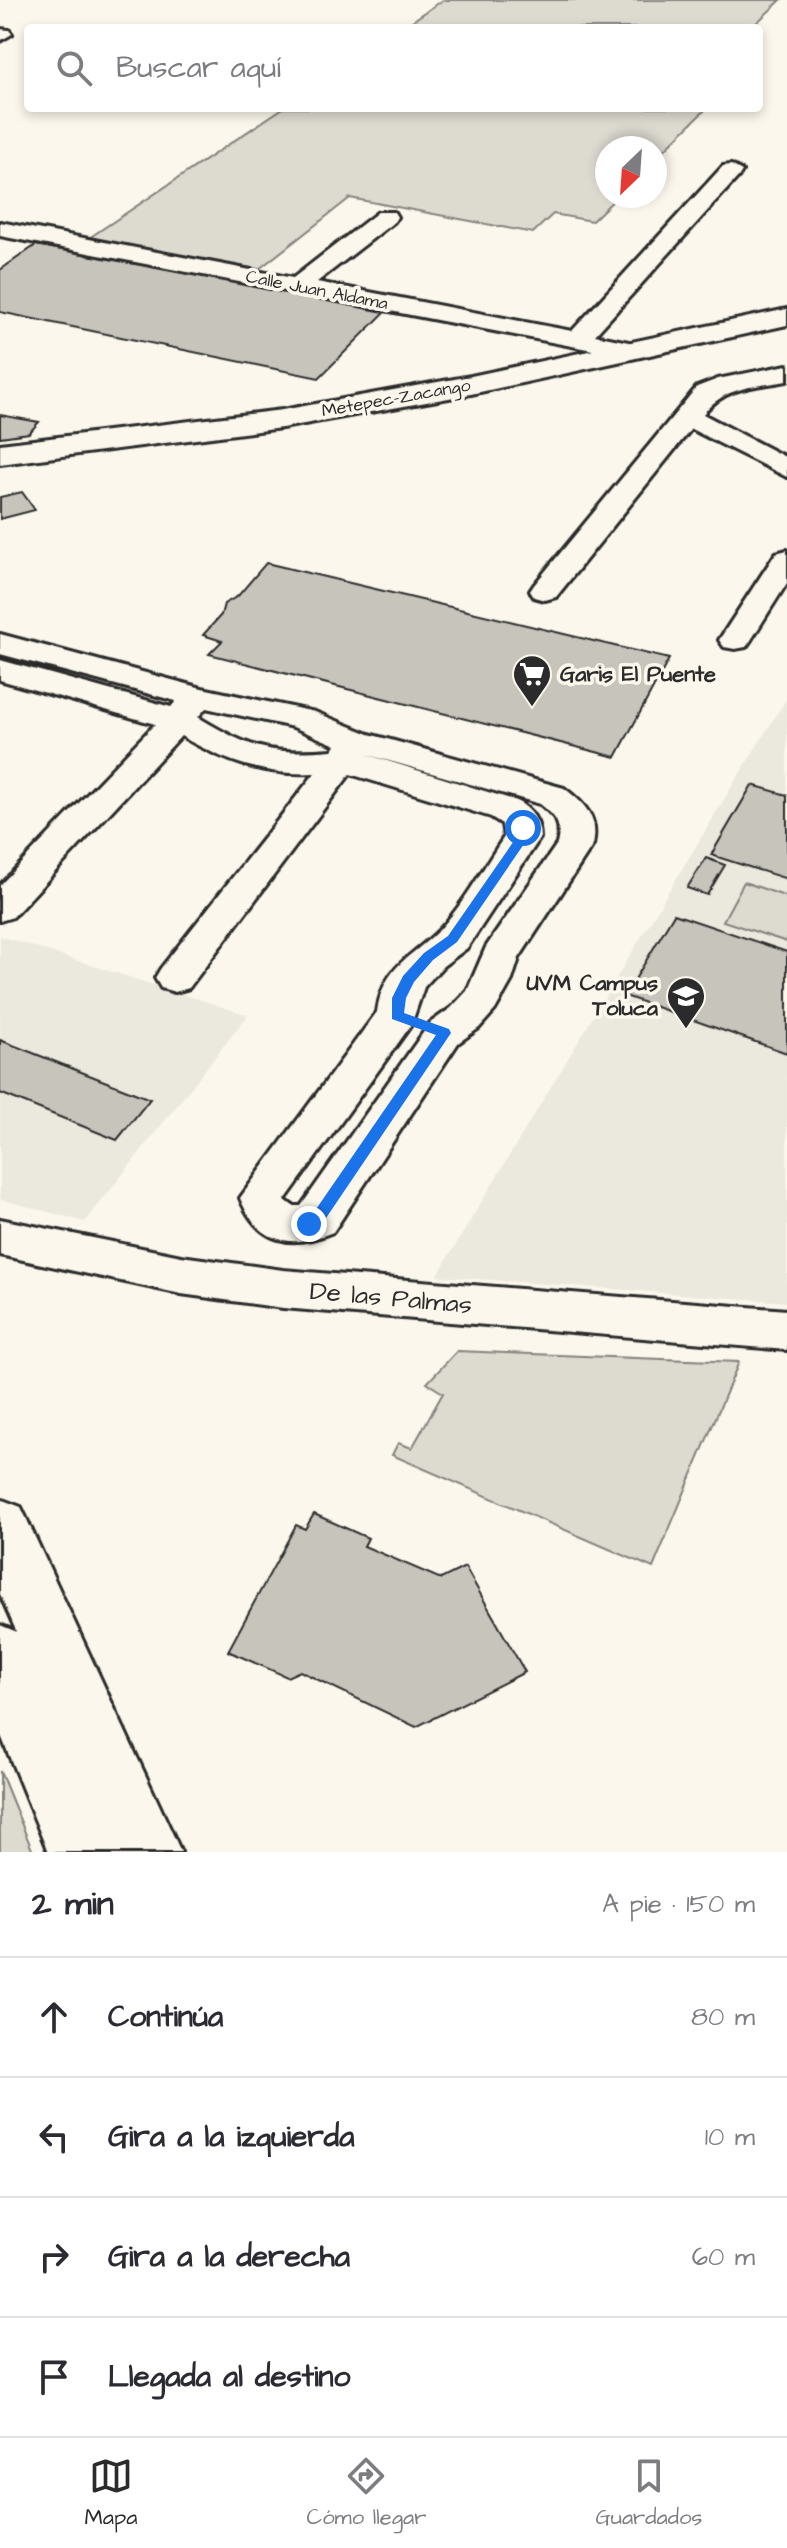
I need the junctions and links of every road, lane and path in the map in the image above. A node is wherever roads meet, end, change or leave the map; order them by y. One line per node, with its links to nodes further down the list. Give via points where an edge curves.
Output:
1 (731, 171): 6 (street)
2 (386, 217): 4 (street)
3 (0, 229): 4 (street, Calle Juan Aldama)
4 (297, 286): 6 (street, Calle Juan Aldama)
5 (787, 317): 7 (main road, Metepec-Zacango)
6 (578, 339): 7 (street, Calle Juan Aldama)
7 (634, 350): 10 (main road, Metepec-Zacango, via 282,419)
8 (787, 373): 9 (street, via 711,390)
9 (686, 415): 11 (street); 13 (street)
10 (0, 454)
11 (787, 469)
12 (787, 559): 14 (street)
13 (545, 591)
14 (735, 640)
15 (0, 644): 17 (street)
16 (0, 670): 17 (street)
17 (189, 708): 18 (street, via 291,715); 18 (street, via 217,743 258,759 288,764); 19 (street)
18 (350, 751): 20 (street, via 504,809 519,820 522,838); 21 (street, via 524,786 552,796 571,811 579,828 575,845); 22 (street)
19 (0, 908)
20 (453, 939): 21 (street); 23 (street, via 408,980)
21 (500, 956): 24 (street, via 496,974 473,1013)
22 (175, 978)
23 (397, 1015): 24 (street); 24 (street, via 262,1198 270,1216 301,1226 317,1219)
24 (444, 1033)
25 (0, 1237): 26 (street, De las Palmas, via 181,1275 283,1289)
26 (787, 1330)
27 (1, 1542): 30 (main road)
28 (0, 1656): 29 (main road)
29 (82, 1852)
30 (147, 1852)

